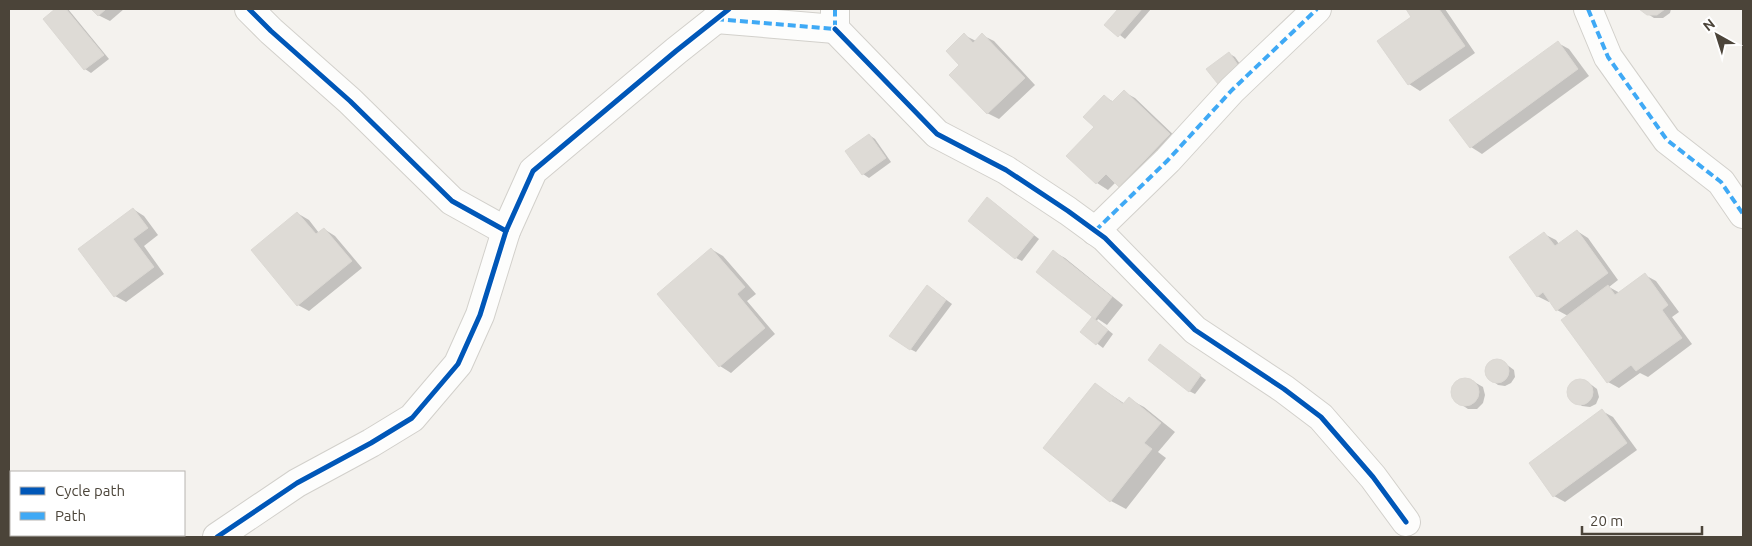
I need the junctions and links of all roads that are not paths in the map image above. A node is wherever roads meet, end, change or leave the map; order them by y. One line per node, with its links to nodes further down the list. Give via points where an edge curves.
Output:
1 (249, 9): 7 (street, via 350,101 452,201)
2 (1317, 9): 8 (street, via 1232,90 1168,160)
3 (1588, 9): 6 (street, via 1608,57 1667,140 1721,182)
4 (723, 14): 5 (street); 7 (street, via 533,172)
5 (835, 19): 8 (street, via 937,134 1006,170)
6 (1743, 214)
7 (506, 230): 10 (street, via 480,315 458,364 412,418 297,483)
8 (1096, 231): 9 (street, via 1195,330 1321,416)
9 (1406, 522)
10 (217, 537)

